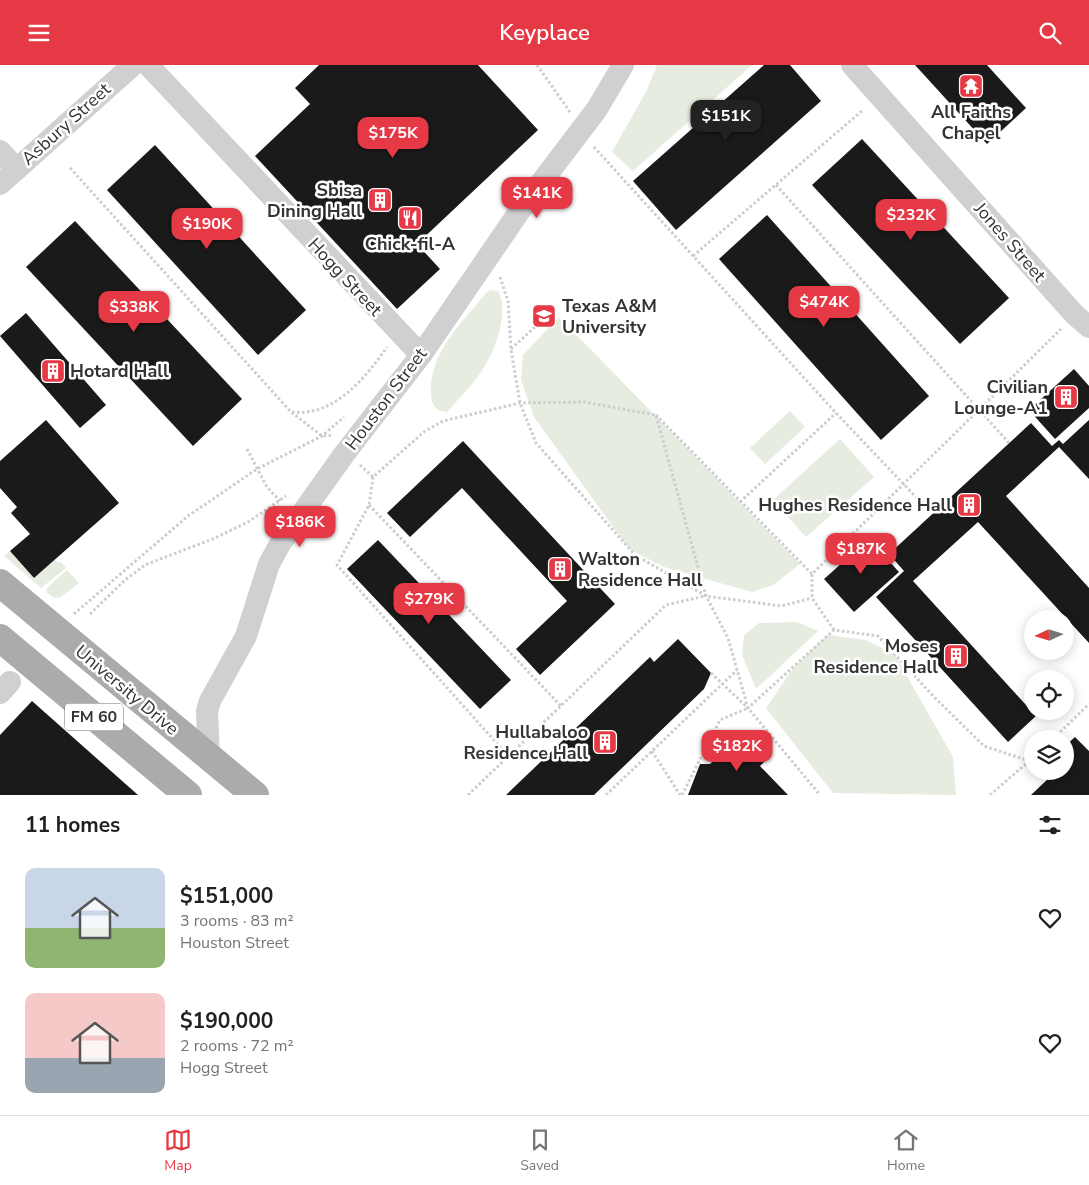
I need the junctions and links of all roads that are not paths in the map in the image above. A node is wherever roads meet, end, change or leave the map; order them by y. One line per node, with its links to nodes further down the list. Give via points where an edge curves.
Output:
1 (133, 65): 6 (street, Asbury Street)
2 (148, 65): 9 (street, Hogg Street)
3 (622, 65): 9 (street, Houston Street, via 597,109 516,216)
4 (852, 65): 8 (street, Jones Street)
5 (0, 151): 6 (street)
6 (17, 169): 7 (street, Asbury Street)
7 (0, 184)
8 (1082, 321)
9 (420, 355): 12 (street, Houston Street, via 295,521 269,564 246,636 210,701 207,711)
10 (0, 583): 12 (main road, University Drive / FM 60)
11 (0, 638): 13 (main road, FM 60)
12 (208, 757): 14 (main road, University Drive / FM 60)
13 (188, 795)
14 (255, 795)

